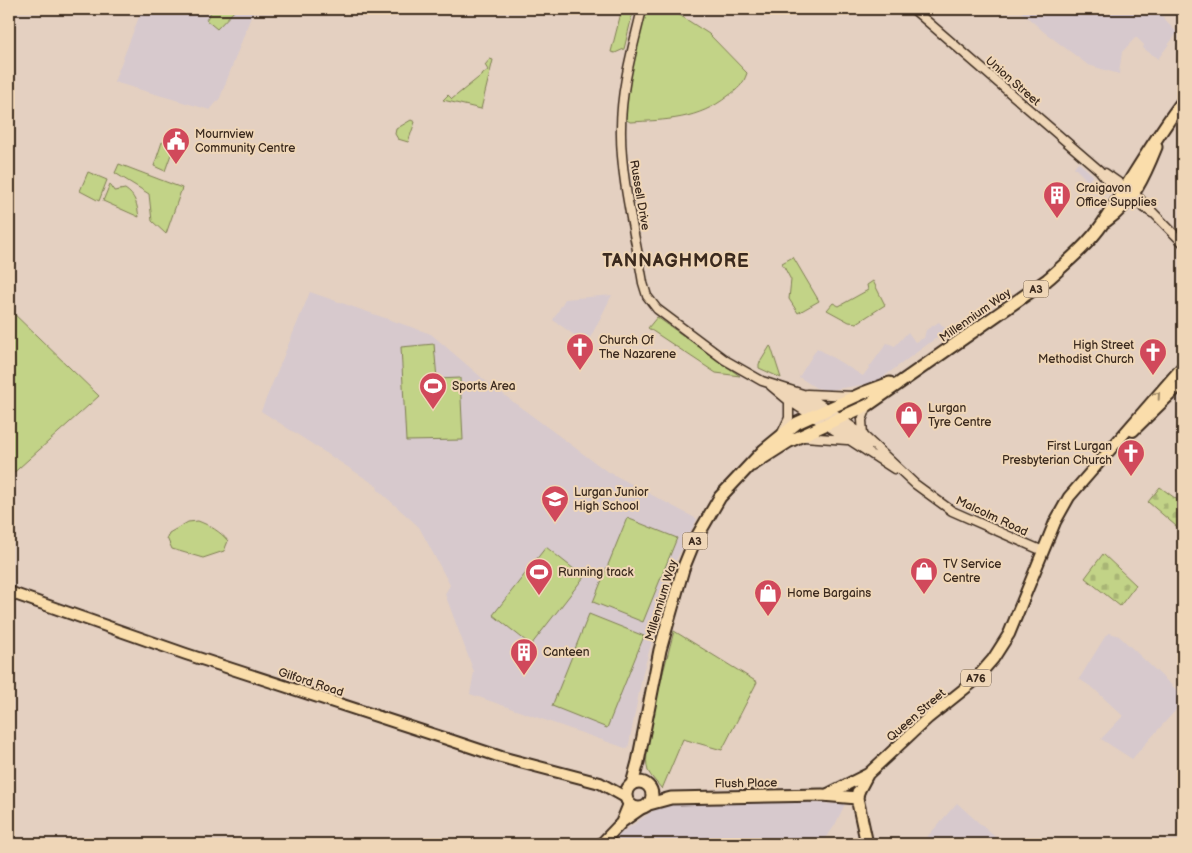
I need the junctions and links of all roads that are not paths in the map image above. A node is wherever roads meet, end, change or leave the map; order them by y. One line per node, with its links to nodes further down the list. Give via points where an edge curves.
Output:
1 (642, 9): 10 (street, Russell Drive, via 622,95 620,133 644,288 657,309 725,360)
2 (913, 9): 5 (street, Union Street)
3 (1183, 101): 4 (highway, Millennium Way / A3)
4 (1166, 125): 5 (highway, Millennium Way / A3); 5 (highway, Millennium Way / A3, via 1157,146)
5 (1127, 192): 6 (street, Union Street); 8 (highway, Millennium Way / A3, via 1074,256 1047,280)
6 (1183, 243)
7 (1183, 366): 16 (main road, A76, one-way to 7)
8 (899, 381): 13 (highway, Millennium Way / A3); 15 (highway, Millennium Way / A3); 17 (highway)
9 (1183, 382): 16 (main road, A76)
10 (768, 383): 11 (street); 14 (street)
11 (777, 386): 12 (street); 17 (street)
12 (803, 394): 13 (street); 17 (street)
13 (854, 397): 17 (highway, Millennium Way / A3)
14 (788, 401): 17 (street); 18 (street, via 789,418)
15 (868, 405): 17 (highway, Millennium Way / A3); 19 (street, via 862,420)
16 (1144, 416): 26 (main road, A76, via 1069,498)
17 (826, 417): 18 (highway, Millennium Way / A3); 19 (street, Malcolm Road); 20 (highway, Millennium Way / A3); 21 (street, Malcolm Road); 22 (highway); 24 (street)
18 (781, 435): 22 (highway, Millennium Way / A3)
19 (863, 435): 25 (street, Malcolm Road)
20 (798, 437): 21 (street); 23 (highway, Millennium Way / A3)
21 (849, 441): 24 (street, Malcolm Road)
22 (764, 450): 23 (highway, Millennium Way / A3)
23 (752, 465): 29 (highway, Millennium Way / A3, via 720,497 694,542 683,569 652,682)
24 (888, 465): 25 (street, Malcolm Road)
25 (909, 479): 26 (street, Malcolm Road, via 966,519)
26 (1043, 551): 28 (main road, Queen Street / A76, via 1008,634 988,665)
27 (9, 592): 29 (main road, Gilford Road, via 139,638 501,756)
28 (868, 774): 30 (main road); 31 (main road, Queen Street / A76)
29 (635, 791): 32 (highway, Flush Place); 33 (highway, A3, via 652,797); 33 (highway, via 634,808); 34 (main road)
30 (825, 794): 31 (highway, Flush Place); 32 (highway, Flush Place)
31 (858, 794): 36 (highway)
32 (671, 798): 33 (highway, Flush Place)
33 (646, 806): 34 (main road)
34 (622, 822): 35 (main road)
35 (601, 844)
36 (867, 844)

